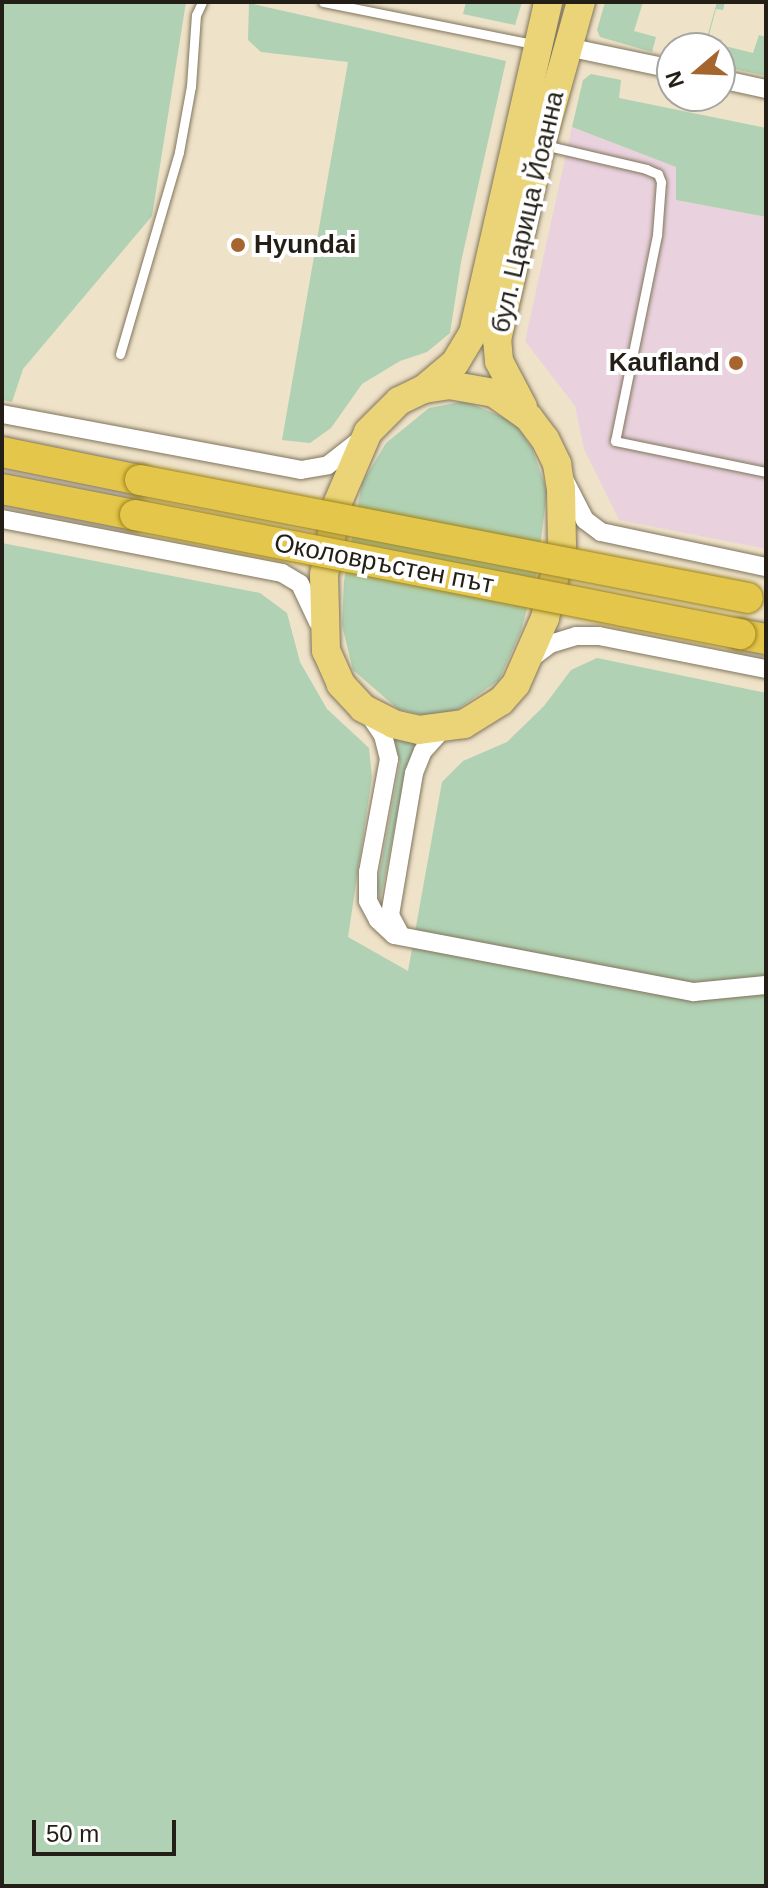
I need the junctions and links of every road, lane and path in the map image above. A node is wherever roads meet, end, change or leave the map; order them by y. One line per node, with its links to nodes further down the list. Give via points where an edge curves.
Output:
1 (202, 2): 11 (lane, via 179,152)
2 (323, 2): 5 (lane)
3 (548, 2): 5 (main road, бул. Царица Йоанна)
4 (581, 2): 6 (main road, бул. Царица Йоанна)
5 (536, 45): 12 (main road, бул. Царица Йоанна, via 473,333 455,363)
6 (567, 47): 7 (street); 10 (main road, бул. Царица Йоанна)
7 (656, 66)
8 (736, 82): 9 (street)
9 (766, 89)
10 (541, 144): 14 (main road, бул. Царица Йоанна, via 497,340 506,377); 18 (lane, via 646,169 658,174 661,182 657,235 615,441)
11 (120, 354)
12 (424, 389): 14 (main road, via 449,385 494,393); 15 (main road, бул. Царица Йоанна, via 399,401)
13 (2, 414): 15 (street, via 301,470 328,465)
14 (529, 418): 17 (main road, бул. Царица Йоанна)
15 (368, 432): 24 (main road, via 338,502 328,552)
16 (2, 452): 22 (highway, Околовръстен път, bridge)
17 (557, 464): 21 (street, via 593,528); 25 (main road, via 564,510 562,545)
18 (766, 472)
19 (2, 489): 23 (highway, Околовръстен път, bridge)
20 (2, 519): 24 (street, Околовръстен път, via 282,573 300,584 314,607)
21 (766, 567)
22 (757, 600)
23 (753, 637)
24 (326, 651): 27 (main road, via 341,684)
25 (530, 659): 26 (street, via 550,644 599,636); 28 (main road, via 501,701 483,715)
26 (766, 669)
27 (363, 708): 28 (main road, via 394,724); 29 (street, via 383,735 389,759 368,872 368,901 378,920)
28 (443, 729): 29 (street, via 423,751 411,788 390,915)
29 (405, 939): 30 (street, via 694,992)
30 (766, 985)

